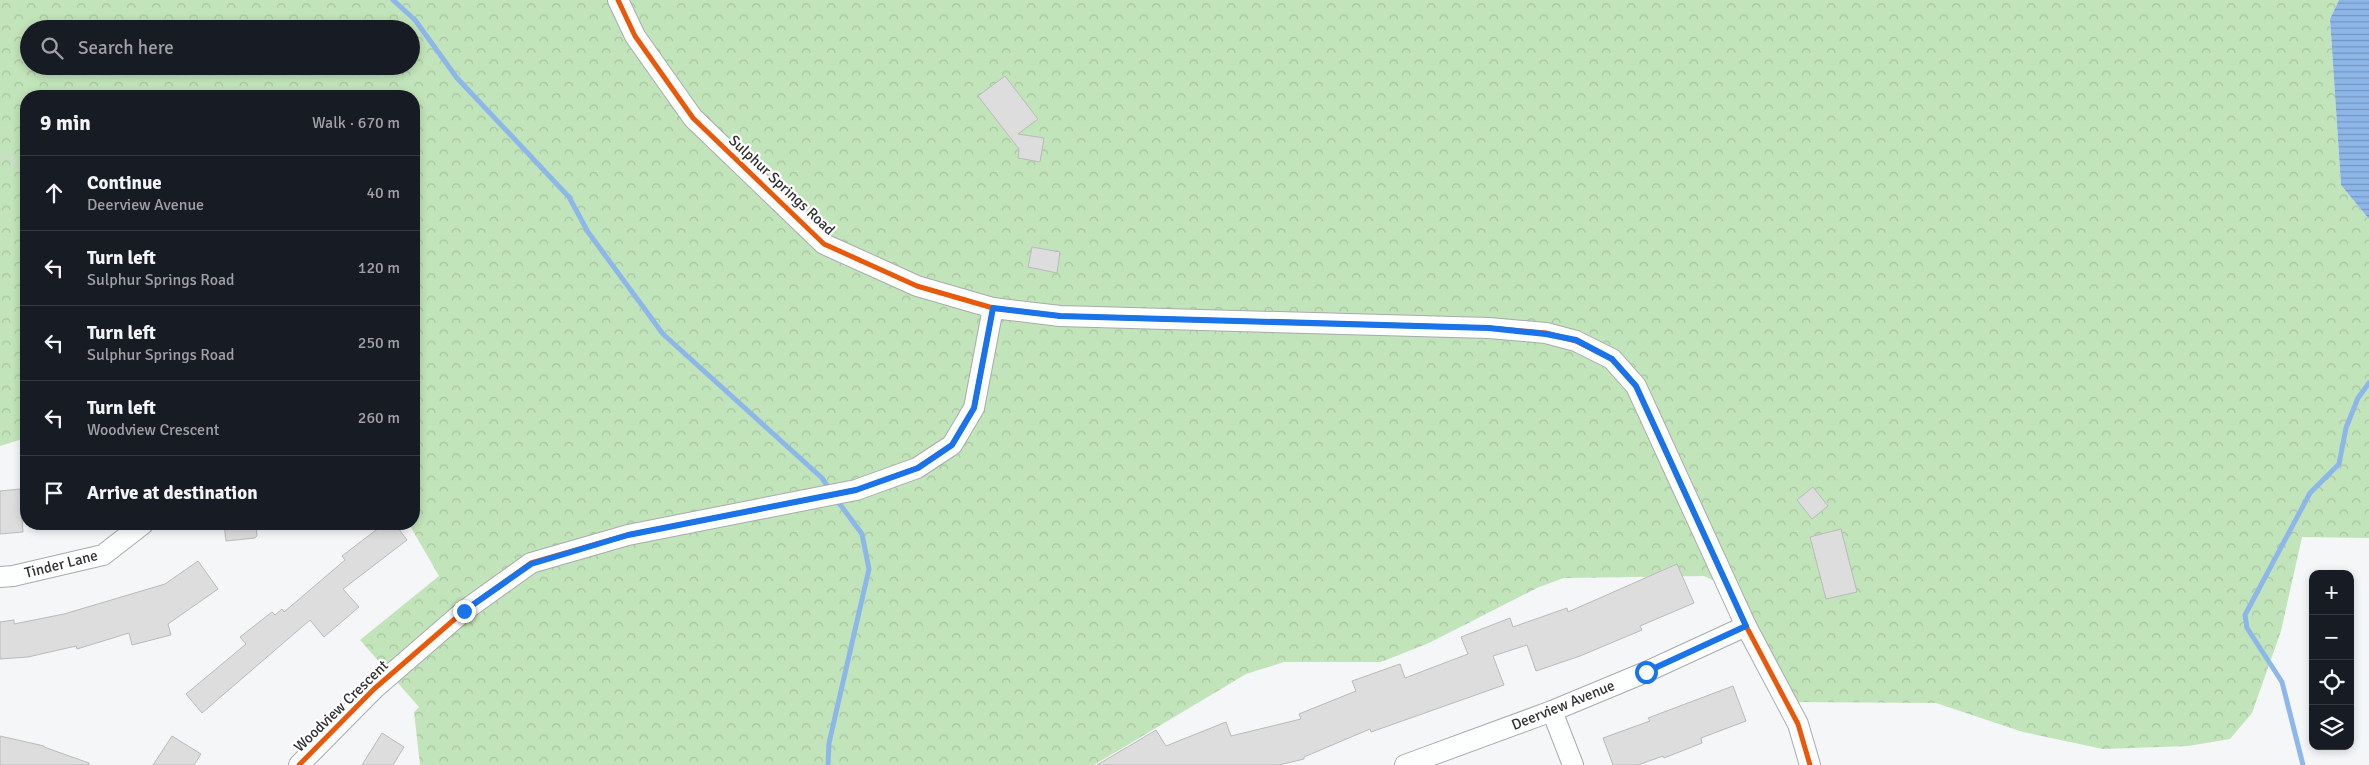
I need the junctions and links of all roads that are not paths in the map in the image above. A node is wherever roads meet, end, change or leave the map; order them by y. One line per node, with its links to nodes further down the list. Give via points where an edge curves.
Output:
1 (618, 0): 2 (street, Sulphur Springs Road, via 635,36 693,118 824,244 917,286)
2 (993, 308): 5 (street, Sulphur Springs Road, via 1060,316 1489,328 1576,340 1612,359 1636,386); 7 (street, Woodview Crescent, via 974,408 952,445 918,468 856,490 628,535 531,564 456,617 374,689)
3 (135, 530): 4 (street, Tinder Lane, via 103,555)
4 (0, 577)
5 (1746, 626): 6 (street, Deerview Avenue); 10 (street, Sulphur Springs Road, via 1798,724)
6 (1552, 711): 8 (street, Deerview Avenue); 9 (street)
7 (299, 765)
8 (1405, 765)
9 (1573, 765)
10 (1810, 765)

